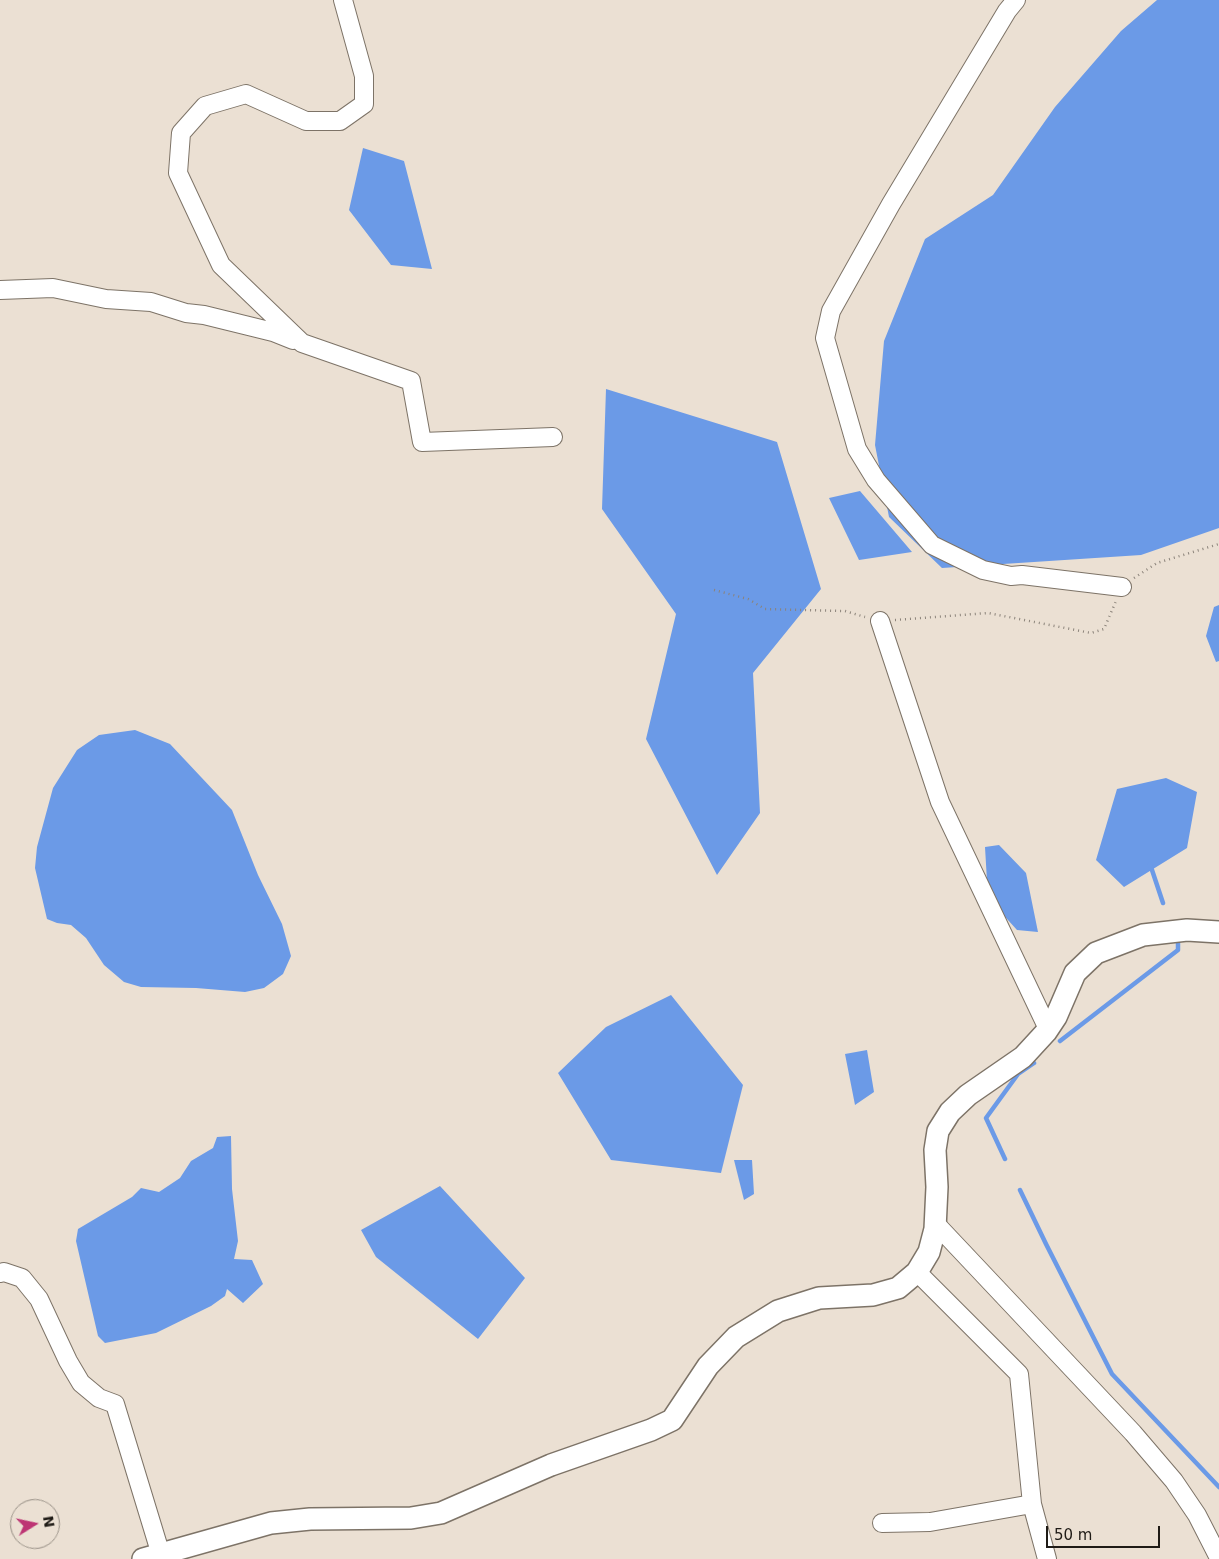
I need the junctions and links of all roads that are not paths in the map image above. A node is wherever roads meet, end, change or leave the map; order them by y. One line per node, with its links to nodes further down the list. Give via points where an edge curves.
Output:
1 (343, 0): 4 (street, via 364,76 364,104 340,121 306,121 246,94 205,106 181,133 178,173 221,265)
2 (1008, 4): 6 (street, via 831,311 825,338 857,449 876,480 932,545 983,570 1011,576 1022,574)
3 (0, 290): 4 (street, via 53,288 106,299 151,302 273,332)
4 (302, 344): 5 (street, via 411,380 422,442)
5 (553, 437)
6 (1122, 587)
7 (880, 621): 9 (street, via 940,802)
8 (1219, 932): 9 (street, via 1187,930 1143,935 1096,953 1075,973)
9 (1048, 1029): 10 (street, via 1023,1056 956,1106 938,1131)
10 (935, 1223): 11 (street, via 929,1252); 16 (street, via 1133,1433 1174,1481 1197,1515)
11 (917, 1272): 13 (street, via 1019,1374); 15 (street, via 898,1288 873,1295 819,1298 778,1311 736,1337 725,1348 708,1366 672,1420 551,1465 441,1513 411,1518 310,1519 271,1523)
12 (0, 1274): 15 (street, via 4,1272 22,1278 39,1299 80,1383 99,1398 115,1404)
13 (1032, 1504): 14 (street, via 930,1522); 17 (street)
14 (882, 1523)
15 (152, 1557)
16 (1219, 1558)
17 (1047, 1559)

